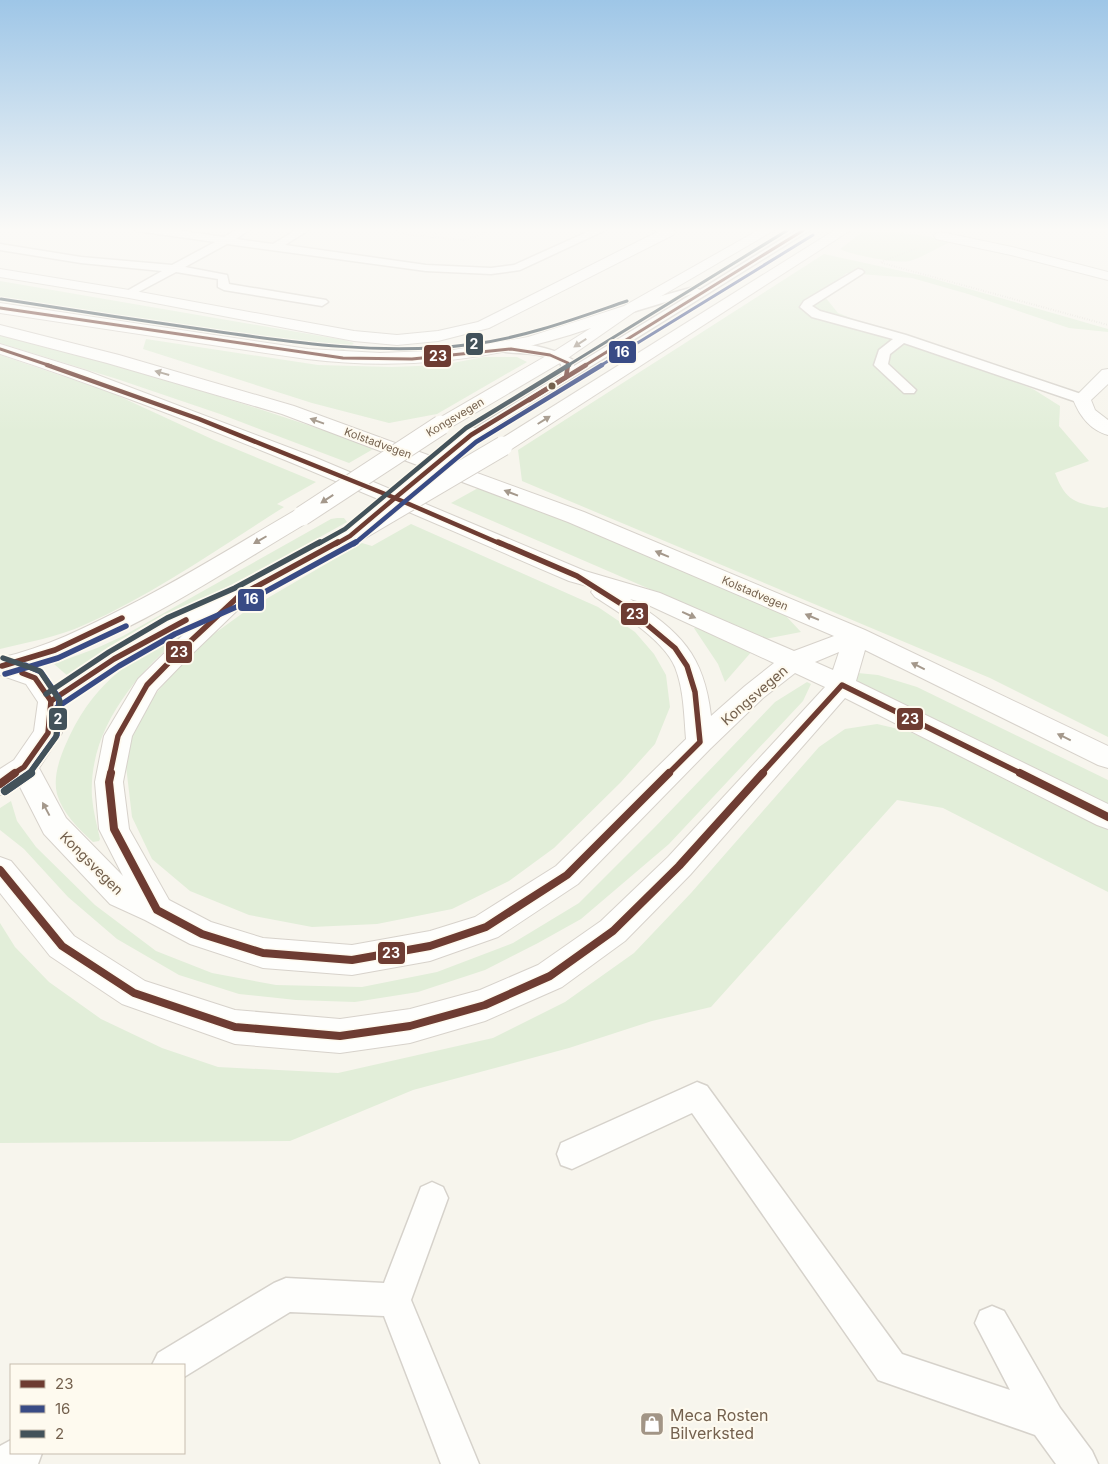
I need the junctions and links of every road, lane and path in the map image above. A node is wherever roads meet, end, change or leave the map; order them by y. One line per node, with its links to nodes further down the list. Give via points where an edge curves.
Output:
1 (141, 296): 3 (street, via 354,336 397,340 438,336 483,325)
2 (285, 296): 10 (lane)
3 (537, 296)
4 (651, 296): 12 (street, Kongsvegen)
5 (671, 296): 12 (lane)
6 (697, 296): 20 (lane)
7 (740, 296): 24 (street, one-way to 7, bridge, via 503,446)
8 (819, 296): 15 (lane, via 806,307 816,314)
9 (1005, 296): 13 (path)
10 (322, 302)
11 (0, 308): 16 (street, via 348,358 408,359)
12 (629, 309): 16 (street); 18 (street, Kongsvegen, one-way to 18)
13 (1108, 325)
14 (0, 330): 27 (street, Kolstadvegen, one-way to 14, via 576,517 288,410)
15 (902, 338): 21 (lane, via 884,353 881,365); 22 (lane)
16 (502, 348): 18 (lane, via 533,349)
17 (0, 349): 25 (street, via 81,375 298,458)
18 (559, 356): 20 (lane, via 568,363); 29 (street, Kongsvegen, one-way to 29, bridge, via 441,425 302,516 160,599 55,650)
19 (1108, 374): 22 (street)
20 (566, 377): 24 (lane, bridge, via 471,435)
21 (909, 390)
22 (1082, 399): 23 (street, via 1087,413)
23 (1108, 429)
24 (350, 536): 26 (street)
25 (577, 576): 28 (street, one-way to 28, via 652,598); 32 (street, via 626,606 675,648 687,666 695,692)
26 (239, 596): 31 (street, via 171,626 114,659); 37 (street, via 147,685 118,736 109,782 114,828)
27 (856, 636): 28 (street, Kongsvegen); 30 (street); 33 (street, one-way to 27)
28 (793, 661): 30 (street); 32 (street, Kongsvegen)
29 (1, 666): 31 (street, via 35,678)
30 (842, 685): 35 (street); 36 (street, via 679,866 613,931 550,976 485,1005 410,1026 340,1036 235,1027 134,993 62,946)
31 (51, 702): 34 (street, via 48,733)
32 (700, 742): 37 (street, Kongsvegen, via 567,876 486,927 430,946 352,960 263,952 202,934)
33 (1108, 758)
34 (12, 775): 37 (street, Kongsvegen, one-way to 34, via 121,895)
35 (1108, 817)
36 (0, 870)
37 (157, 910)
38 (572, 1154): 43 (lane, via 697,1096 890,1368)
39 (432, 1198): 40 (lane)
40 (394, 1300): 42 (lane, via 286,1295); 46 (lane)
41 (992, 1323): 43 (lane)
42 (172, 1364)
43 (1047, 1421): 47 (lane)
44 (22, 1454): 45 (lane)
45 (5, 1464)
46 (460, 1464)
47 (1079, 1464)

